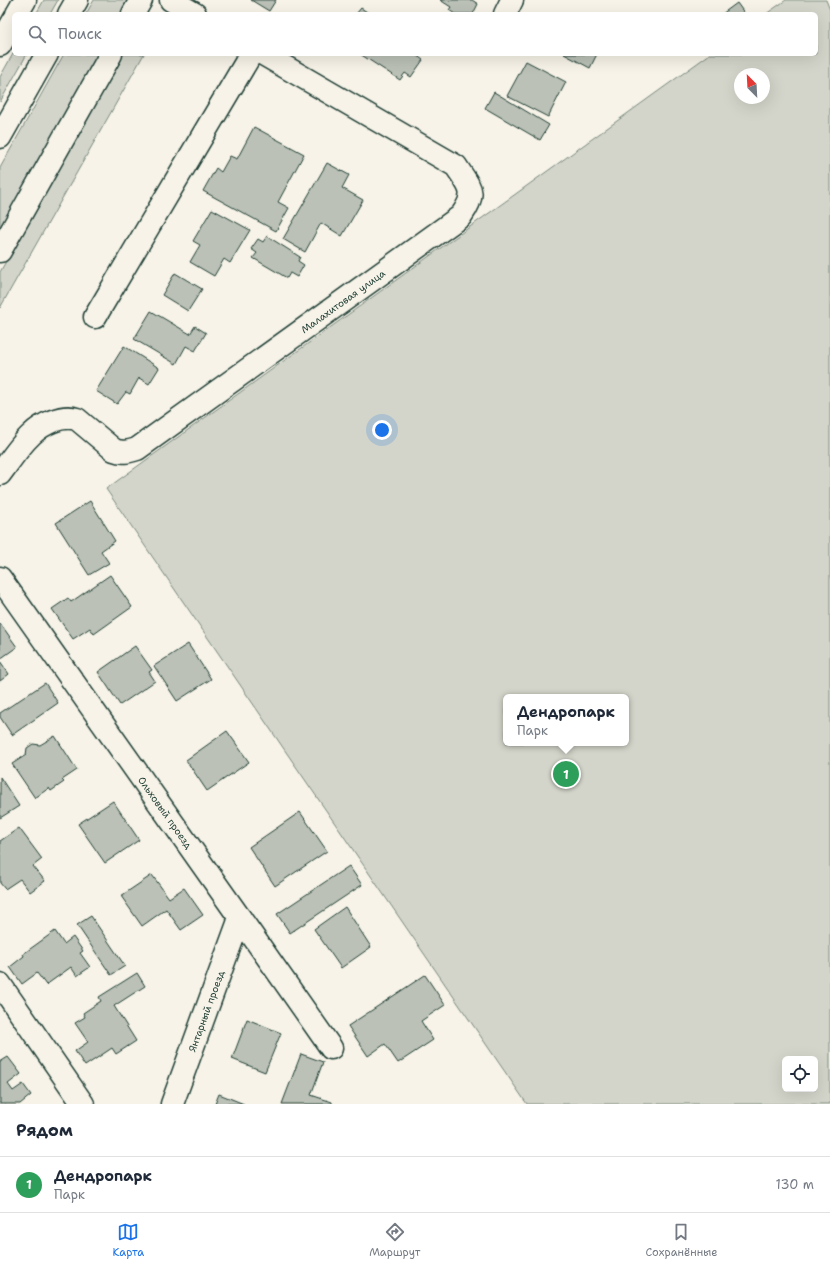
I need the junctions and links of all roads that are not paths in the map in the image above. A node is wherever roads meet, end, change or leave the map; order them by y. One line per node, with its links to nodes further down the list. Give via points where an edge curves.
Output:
1 (25, 0): 6 (street)
2 (77, 0): 7 (street)
3 (141, 0): 8 (street)
4 (171, 0): 9 (street)
5 (512, 0): 10 (street)
6 (18, 12)
7 (70, 12)
8 (134, 12)
9 (192, 12)
10 (506, 12)
11 (12, 24): 12 (street)
12 (0, 45)
13 (46, 56): 17 (street)
14 (110, 56): 18 (street)
15 (249, 56): 19 (street)
16 (266, 56): 20 (street, Малахитовая улица, via 456,166 471,189 470,203 462,216 137,449 129,452 114,450 77,419 62,418 31,434)
17 (0, 137)
18 (0, 251)
19 (95, 317)
20 (0, 474)
21 (0, 578): 22 (street, Ольховый проезд)
22 (240, 918): 24 (street, Ольховый проезд); 26 (street, Янтарный проезд)
23 (0, 984): 25 (street)
24 (331, 1048)
25 (83, 1104)
26 (172, 1104)

